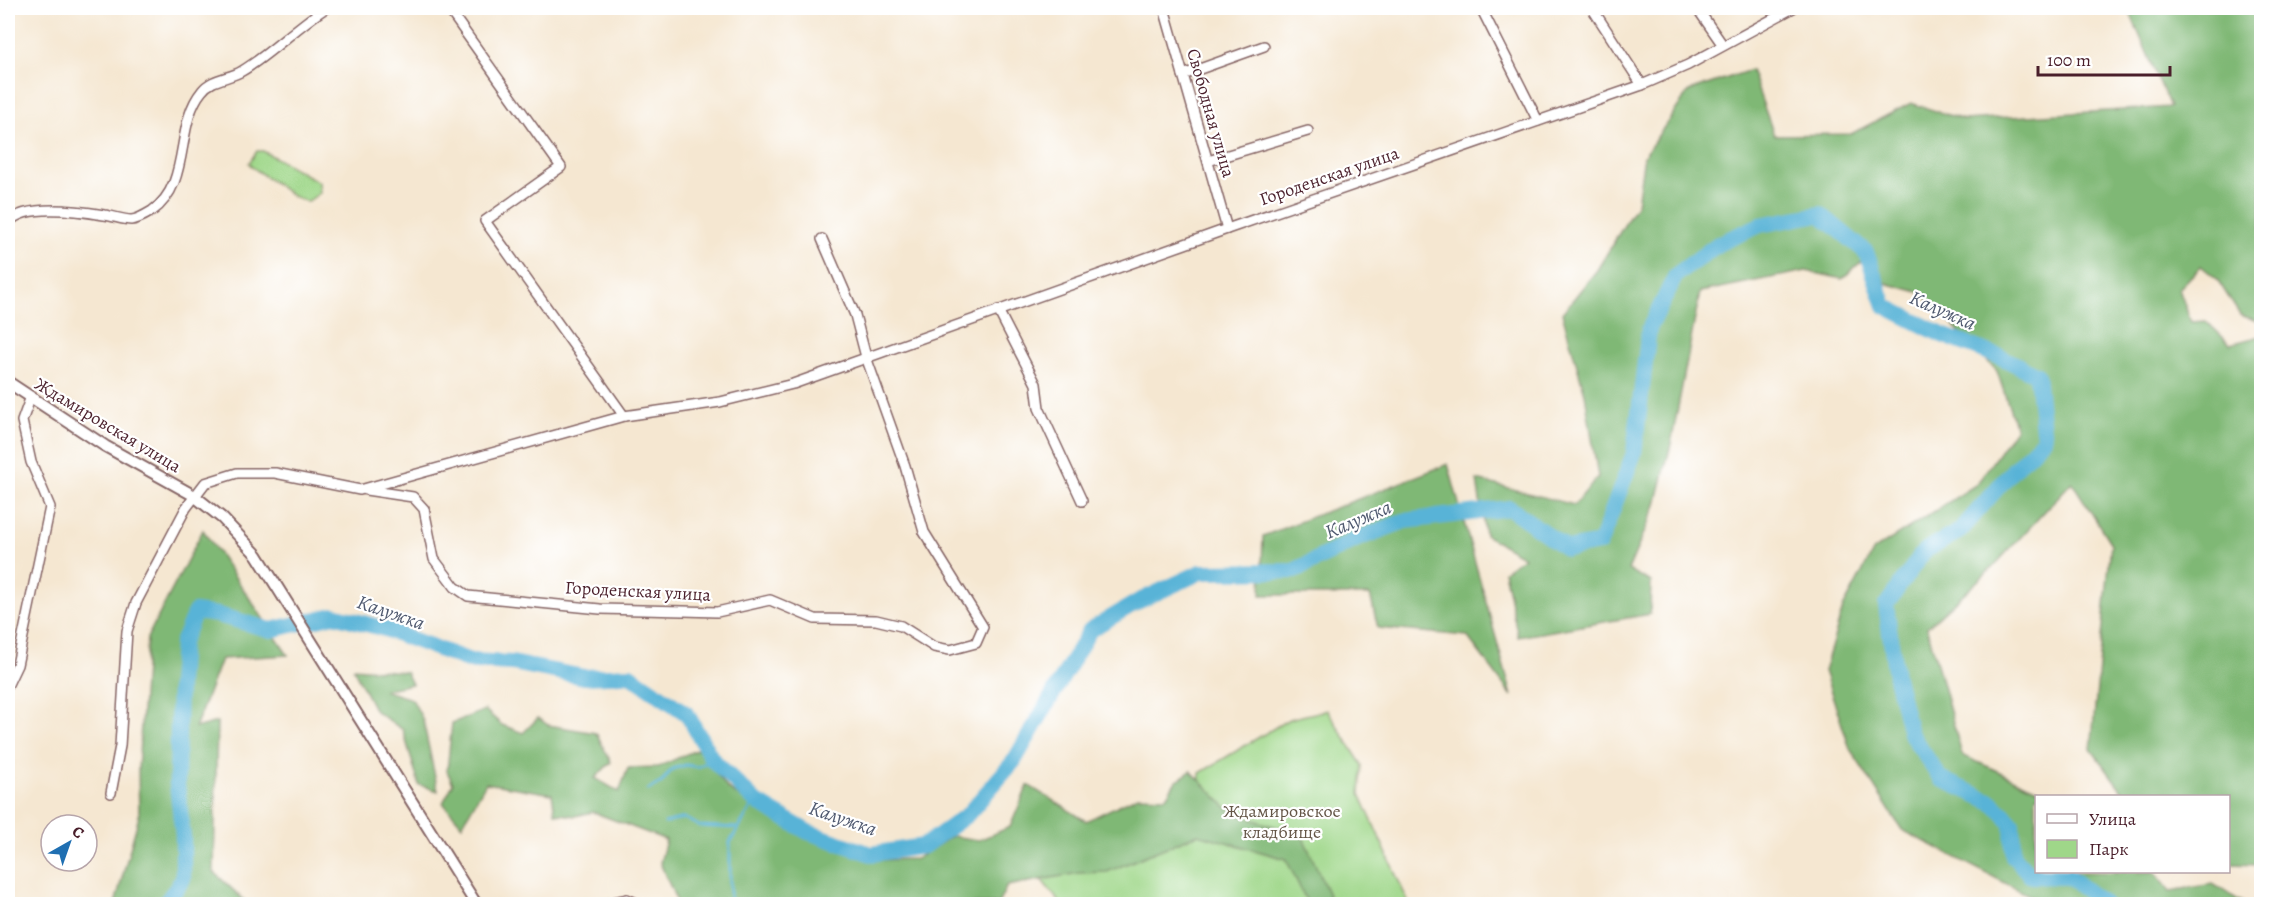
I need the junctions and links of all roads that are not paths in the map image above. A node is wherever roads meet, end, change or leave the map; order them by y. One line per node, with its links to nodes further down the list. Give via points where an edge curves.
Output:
1 (326, 8): 15 (street, via 241,72 203,89 191,111 176,178 153,210 133,221 34,210)
2 (448, 8): 22 (street, via 561,167 485,221)
3 (1164, 8): 10 (street, Свободная улица)
4 (1481, 8): 12 (street)
5 (1592, 8): 11 (street)
6 (1697, 8): 8 (street)
7 (1793, 8): 8 (street, Городенская улица)
8 (1722, 44): 11 (street, Городенская улица, via 1688,65)
9 (1264, 46): 10 (street)
10 (1183, 75): 14 (street, Свободная улица)
11 (1642, 85): 12 (street, Городенская улица)
12 (1538, 121): 16 (street, Городенская улица)
13 (1308, 131): 14 (street)
14 (1208, 161): 16 (street, Свободная улица)
15 (8, 223)
16 (1227, 229): 18 (street, Городенская улица)
17 (822, 238): 19 (street, Городенская улица, via 855,315)
18 (998, 310): 19 (street, Городенская улица); 25 (street, via 1036,384 1038,408)
19 (866, 357): 22 (street, Городенская улица, via 793,384 720,402); 23 (street, Городенская улица, via 924,532 983,627 980,638 968,647 934,647 901,626 876,620 815,619 770,600 717,612 600,609 468,596 455,587 434,559 424,509 413,497)
20 (8, 382): 21 (main road, Ждамировская улица)
21 (30, 399): 24 (main road, Ждамировская улица); 26 (street, via 22,421 31,462 50,507 17,665)
22 (624, 416): 23 (street, Городенская улица)
23 (360, 490): 24 (street, Городенская улица, via 275,473 237,473 205,483)
24 (194, 495): 27 (street, Ждамировская улица, via 136,603 127,631 120,746); 28 (main road, Ждамировская улица, via 257,555)
25 (1082, 501)
26 (8, 684)
27 (111, 793)
28 (476, 904)
29 (603, 904): 30 (street, via 627,899)
30 (639, 904)

